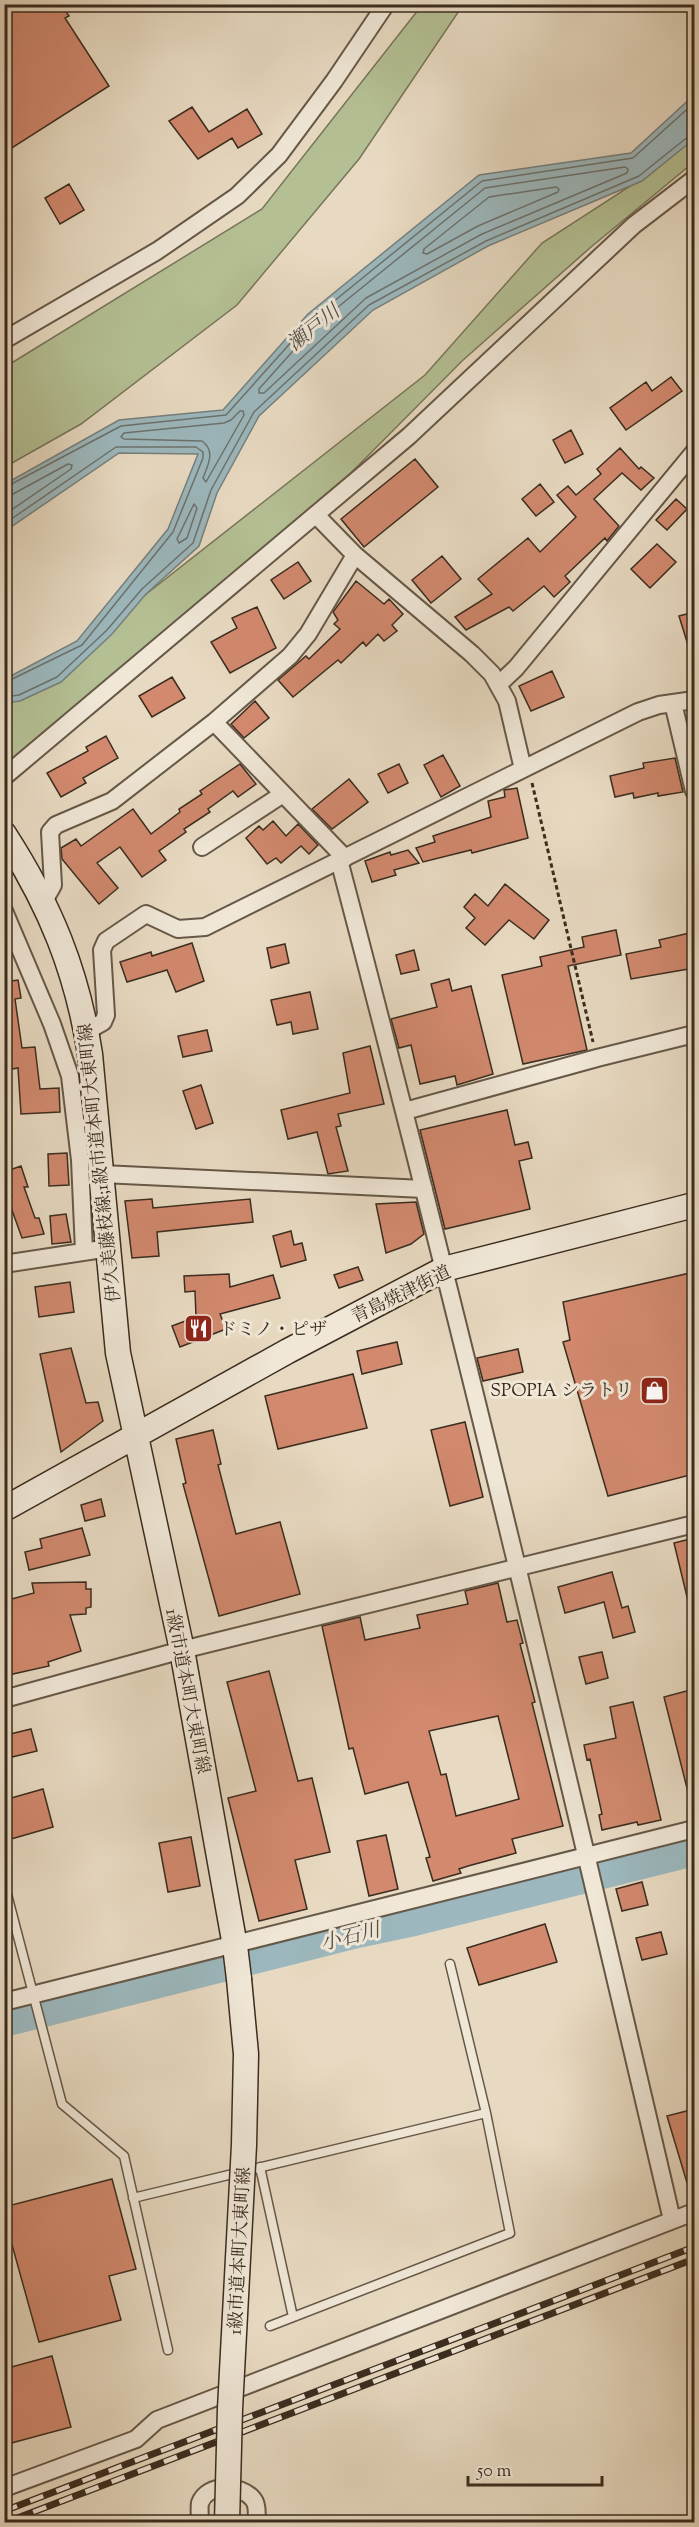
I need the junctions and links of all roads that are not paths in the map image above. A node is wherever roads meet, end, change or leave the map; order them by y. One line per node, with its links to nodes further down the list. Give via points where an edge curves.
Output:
1 (386, 4): 3 (street, via 279,155 237,196 157,251)
2 (694, 179): 5 (street, via 634,225 417,428)
3 (4, 340)
4 (692, 464): 7 (street)
5 (316, 515): 6 (street); 12 (street)
6 (355, 555): 7 (street, via 472,654); 10 (street, via 308,634 290,656)
7 (498, 685): 11 (street, via 507,701)
8 (694, 700): 9 (street)
9 (674, 703): 11 (street, via 638,712); 13 (street)
10 (214, 722): 14 (street); 18 (street, via 112,801 56,825 50,832 53,885)
11 (526, 768): 17 (street)
12 (4, 777)
13 (694, 791)
14 (283, 794): 16 (street); 17 (street)
15 (4, 834): 18 (main road, 伊久美藤枝線;1級市道本町大東町線)
16 (202, 847)
17 (342, 859): 20 (street, via 205,927 178,929 146,914 106,941 102,950 106,1015 103,1022); 22 (street)
18 (44, 901): 20 (main road, 伊久美藤枝線;1級市道本町大東町線, via 79,994)
19 (4, 911): 27 (street, via 70,1076 80,1160)
20 (87, 1030): 23 (main road, 伊久美藤枝線;1級市道本町大東町線)
21 (694, 1034): 22 (street)
22 (405, 1111): 24 (street)
23 (102, 1174): 24 (street); 26 (main road, 伊久美藤枝線;1級市道本町大東町線)
24 (424, 1189): 29 (street)
25 (694, 1205): 29 (main road, 青島焼津街道)
26 (109, 1248): 27 (street); 30 (main road, 伊久美藤枝線;1級市道本町大東町線, via 118,1353)
27 (84, 1251): 28 (street)
28 (4, 1264)
29 (444, 1269): 30 (main road, 青島焼津街道); 33 (street)
30 (137, 1436): 31 (main road, 青島焼津街道); 34 (main road, 1級市道本町大東町線)
31 (4, 1509)
32 (694, 1524): 33 (street)
33 (517, 1567): 34 (street); 37 (street)
34 (182, 1650): 35 (street); 39 (main road, 1級市道本町大東町線)
35 (4, 1699)
36 (694, 1829): 37 (street)
37 (587, 1855): 39 (street); 47 (street)
38 (4, 1883): 41 (lane)
39 (235, 1946): 41 (street); 53 (main road, 1級市道本町大東町線, bridge, via 246,2054)
40 (450, 1964): 43 (lane)
41 (32, 1995): 42 (street); 45 (lane, via 62,2104 124,2156)
42 (4, 2002)
43 (486, 2113): 44 (lane); 48 (lane, via 510,2234)
44 (260, 2167): 45 (lane); 48 (lane)
45 (133, 2199): 50 (lane)
46 (694, 2212): 47 (street)
47 (672, 2220): 51 (street, via 157,2420 136,2439)
48 (292, 2318): 49 (lane)
49 (270, 2326)
50 (168, 2350)
51 (4, 2488)
52 (200, 2523): 54 (street, via 200,2503 218,2488 240,2490 253,2499)
53 (227, 2523)
54 (256, 2523)

